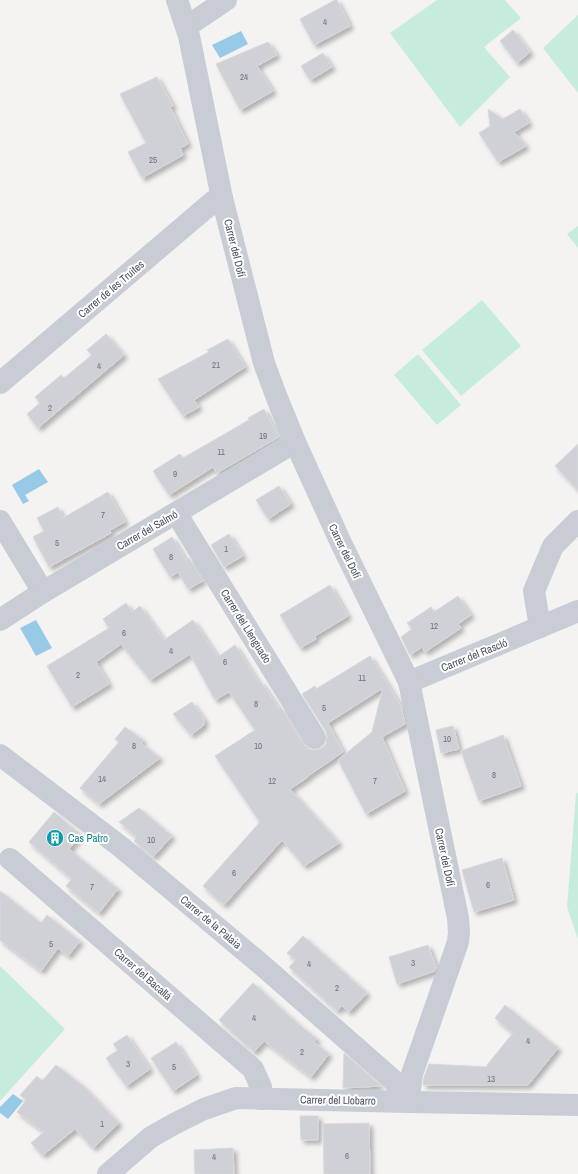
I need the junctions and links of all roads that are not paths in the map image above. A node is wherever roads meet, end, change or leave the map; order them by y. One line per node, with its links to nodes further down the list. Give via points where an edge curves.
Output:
1 (177, 0): 3 (street, Carrer del Dofí)
2 (226, 0): 3 (street, via 195,21)
3 (186, 24): 4 (street, Carrer del Dofí)
4 (222, 198): 5 (street, Carrer de les Truites, via 214,201); 6 (street, Carrer del Dofí, via 264,363)
5 (0, 383)
6 (295, 442): 7 (street, Carrer del Salmó); 14 (street, Carrer del Dofí)
7 (176, 513): 10 (street, Carrer del Salmó); 15 (street, Carrer del Llenguado)
8 (0, 521): 10 (street)
9 (578, 521): 13 (street, via 553,546 534,591)
10 (43, 592): 12 (street, Carrer del Salmó)
11 (578, 611): 13 (street, Carrer del Rascló)
12 (0, 620)
13 (540, 627): 14 (street, Carrer del Rascló)
14 (409, 682): 19 (street, Carrer del Dofí, via 459,932 458,942 412,1074)
15 (315, 738)
16 (0, 755): 19 (street, Carrer de la Palaia, via 121,847 264,966 393,1080)
17 (10, 859): 18 (street, Carrer del Bacallá, via 253,1069 261,1087)
18 (261, 1099): 19 (street, Carrer del Llobarro); 21 (street, Carrer del Llobarro, via 236,1098 204,1109 151,1138)
19 (410, 1102): 20 (street, Carrer del Llobarro)
20 (578, 1105)
21 (112, 1170)

